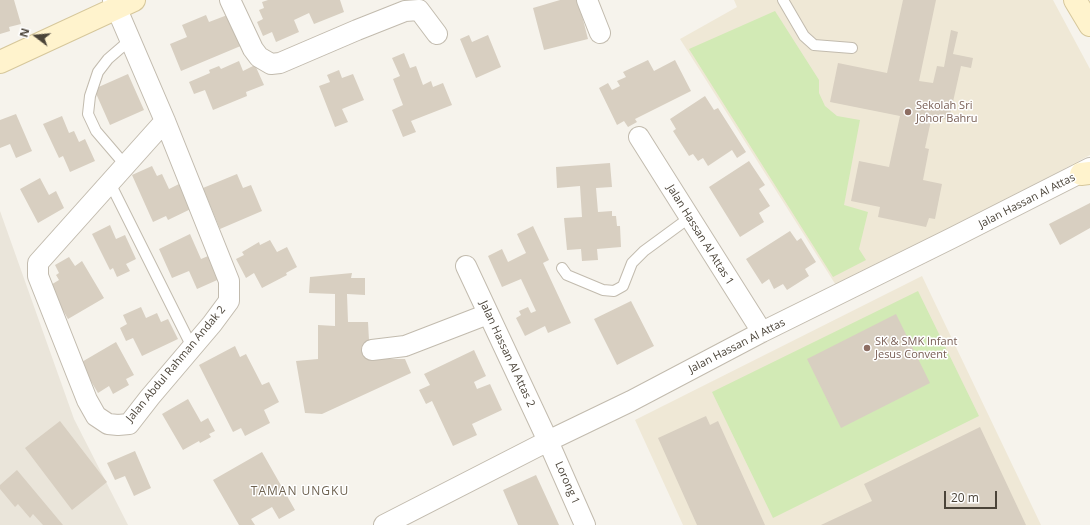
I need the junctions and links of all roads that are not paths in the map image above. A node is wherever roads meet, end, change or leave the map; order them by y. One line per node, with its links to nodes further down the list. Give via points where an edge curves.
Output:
1 (230, 0): 8 (street, via 253,49 259,57 271,64 280,63 405,11 419,10)
2 (587, 0): 7 (street)
3 (783, 0): 10 (lane, via 804,36 814,45)
4 (1075, 0): 6 (street)
5 (121, 2): 9 (street, Jalan Abdul Rahman Andak 2); 11 (street)
6 (1090, 25)
7 (600, 33)
8 (437, 34)
9 (130, 40): 12 (street, Jalan Abdul Rahman Andak 2); 14 (lane, via 98,72 90,96 88,114 96,131)
10 (852, 48)
11 (0, 62)
12 (165, 122): 14 (street, Jalan Abdul Rahman Andak 2); 22 (street, Jalan Abdul Rahman Andak 2, via 229,281 228,302)
13 (639, 137): 17 (street, Jalan Hassan Al Attas 1)
14 (126, 166): 16 (street, Jalan Abdul Rahman Andak 2)
15 (1087, 172): 21 (street, Jalan Hassan Al Attas)
16 (110, 183): 22 (lane); 22 (street, Jalan Abdul Rahman Andak 2, via 38,262 38,276 87,400 96,416 108,424 129,424)
17 (689, 218): 19 (lane, via 644,251 632,263 623,286 614,291 603,290 567,275); 21 (street, Jalan Hassan Al Attas 1)
18 (466, 266): 20 (street, Jalan Hassan Al Attas 2)
19 (562, 268)
20 (488, 314): 23 (street, via 405,346); 24 (street, Jalan Hassan Al Attas 2)
21 (762, 332): 24 (street, Jalan Hassan Al Attas)
22 (192, 346)
23 (372, 350)
24 (548, 441): 25 (street, Jalan Hassan Al Attas); 26 (street, Lorong 1)
25 (384, 525)
26 (585, 525)

